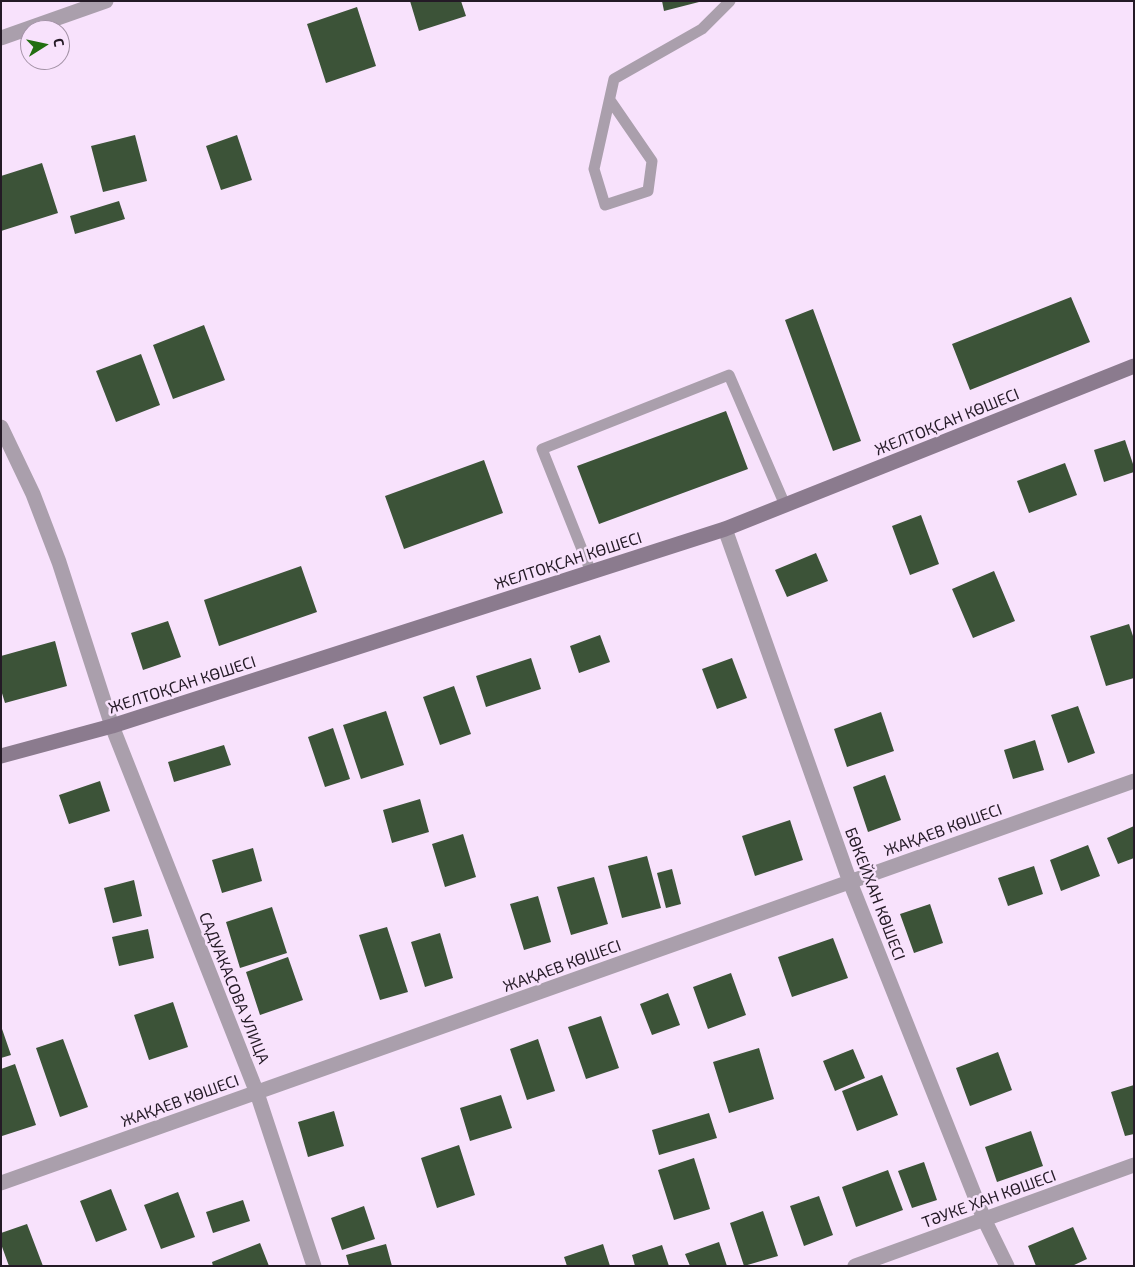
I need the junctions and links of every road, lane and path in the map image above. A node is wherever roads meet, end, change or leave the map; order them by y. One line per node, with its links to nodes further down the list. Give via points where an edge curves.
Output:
1 (106, 1): 3 (street)
2 (730, 1): 4 (lane, via 702,29 614,79)
3 (1, 38)
4 (610, 100): 4 (lane, via 594,169 605,205 648,191 652,161)
5 (1134, 366): 7 (street, ЖЕЛТОҚСАН КӨШЕСІ)
6 (1, 427): 10 (street, САДУАКАСОВА УЛИЦА, via 33,494 59,562)
7 (785, 506): 8 (street, ЖЕЛТОҚСАН КӨШЕСІ); 9 (lane, via 729,375 542,449)
8 (725, 530): 9 (street, ЖЕЛТОҚСАН КӨШЕСІ); 13 (street, БӨКЕЙХАН КӨШЕСІ)
9 (591, 572): 10 (street, ЖЕЛТОҚСАН КӨШЕСІ)
10 (112, 726): 11 (street, ЖЕЛТОҚСАН КӨШЕСІ); 14 (street, САДУАКАСОВА УЛИЦА)
11 (1, 756)
12 (1134, 781): 13 (street, ЖАҚАЕВ КӨШЕСІ)
13 (850, 882): 14 (street, ЖАҚАЕВ КӨШЕСІ); 17 (street, БӨКЕЙХАН КӨШЕСІ)
14 (257, 1093): 16 (street, ЖАҚАЕВ КӨШЕСІ); 18 (street, САДУАКАСОВА УЛИЦА)
15 (1134, 1165): 17 (street, ТӘУКЕ ХАН КӨШЕСІ)
16 (1, 1184)
17 (984, 1219): 19 (street, ТӘУКЕ ХАН КӨШЕСІ); 20 (street, БӨКЕЙХАН КӨШЕСІ)
18 (314, 1266)
19 (856, 1266)
20 (1007, 1266)

